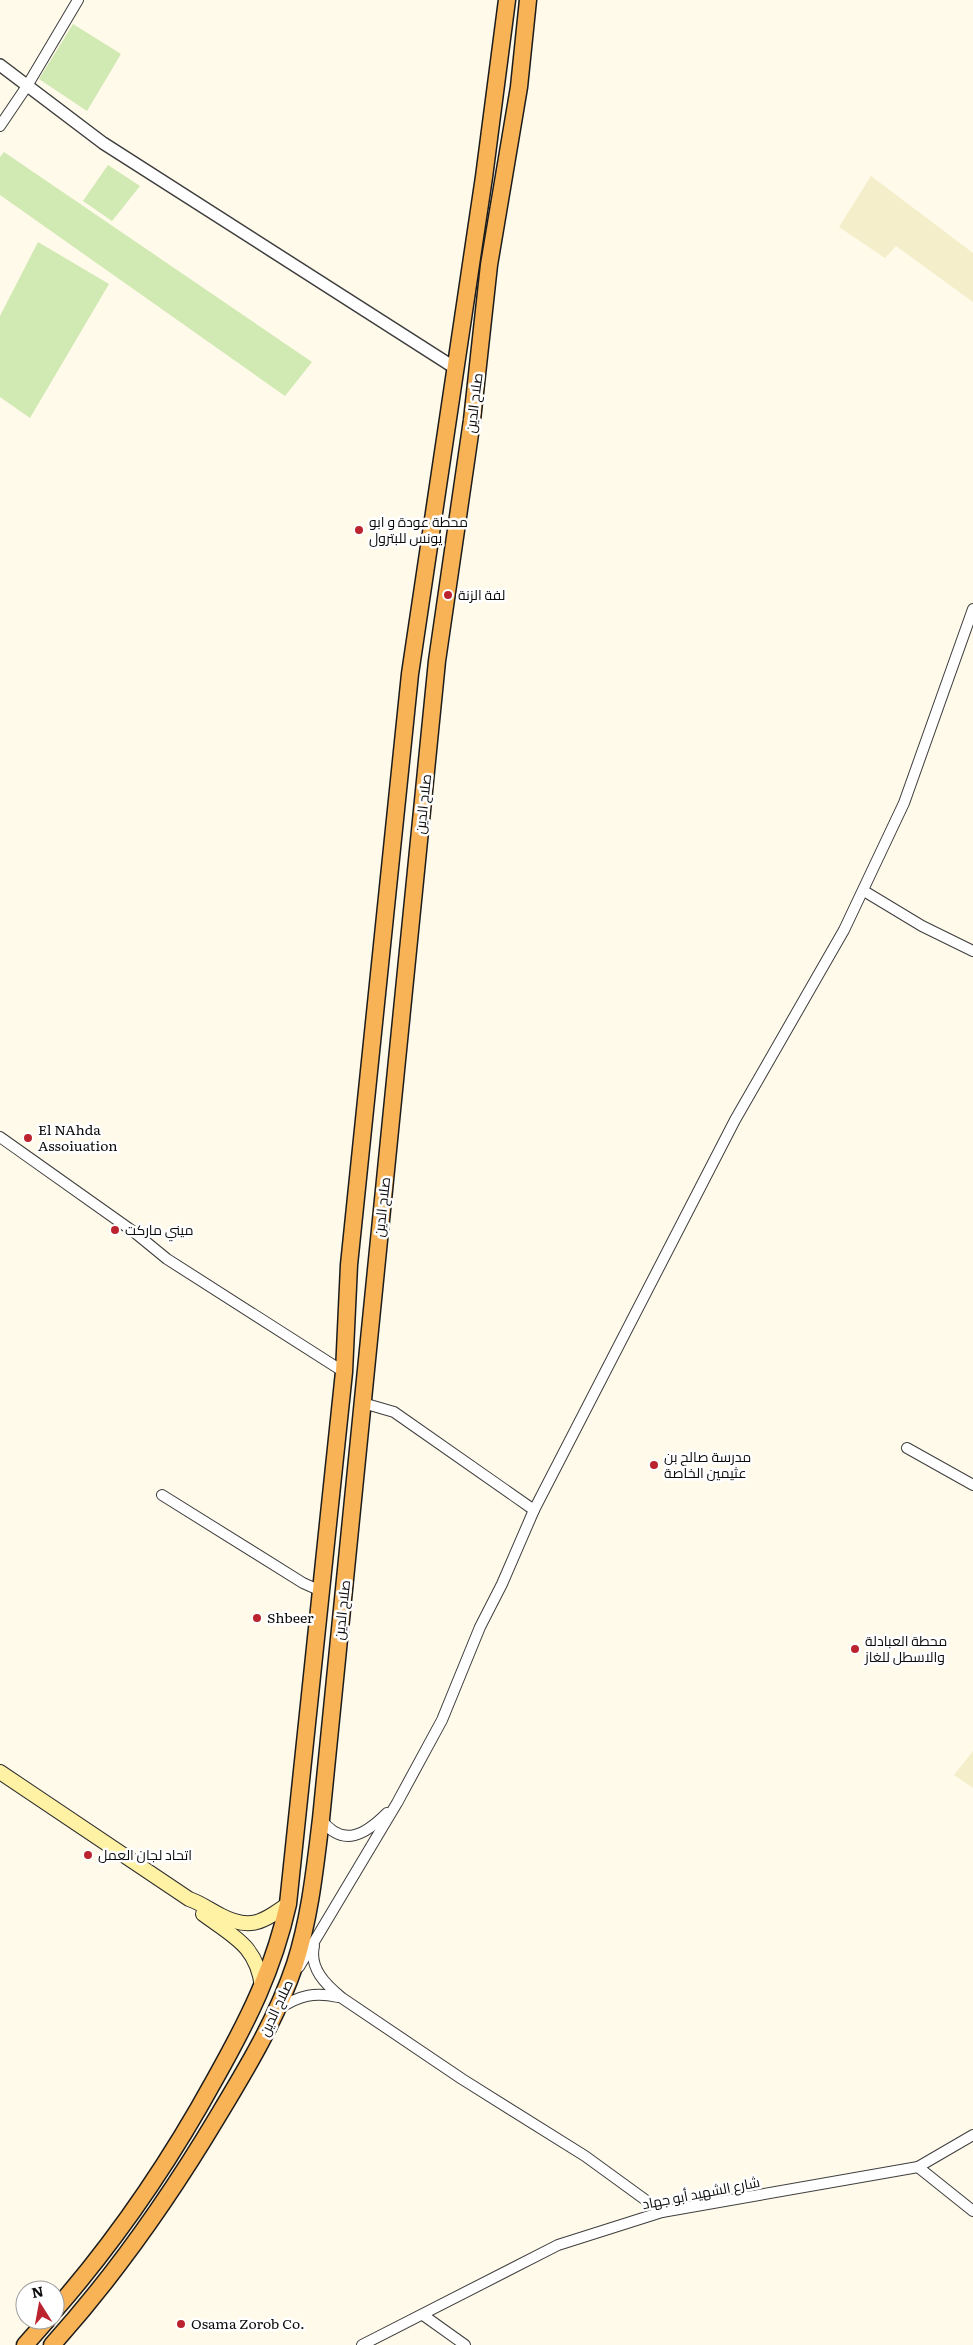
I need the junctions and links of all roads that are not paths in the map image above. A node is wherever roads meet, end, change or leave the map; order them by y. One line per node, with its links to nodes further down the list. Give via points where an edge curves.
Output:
1 (78, 0): 5 (street)
2 (507, 0): 7 (highway, صلاح الدين)
3 (528, 0): 10 (highway, صلاح الدين, via 519,87 488,265 472,420 446,586)
4 (0, 65): 5 (street)
5 (27, 86): 6 (street); 7 (street, via 103,143)
6 (0, 126)
7 (455, 368): 9 (highway, صلاح الدين)
8 (973, 609): 11 (street, via 904,802)
9 (406, 717): 10 (highway, via 409,711 414,711); 13 (highway, صلاح الدين)
10 (432, 722): 14 (highway, صلاح الدين)
11 (864, 891): 12 (street, via 922,926); 21 (street, via 735,1120)
12 (973, 951)
13 (371, 1065): 14 (highway, via 378,1079); 16 (highway, صلاح الدين, via 350,1265)
14 (395, 1071): 17 (highway, صلاح الدين)
15 (0, 1137): 16 (street, via 167,1259)
16 (344, 1372): 22 (highway, صلاح الدين)
17 (363, 1403): 21 (street, via 394,1412); 25 (highway, صلاح الدين)
18 (907, 1448): 19 (street)
19 (973, 1485)
20 (162, 1494): 22 (street, via 303,1583)
21 (534, 1510): 24 (street, via 480,1627 442,1720)
22 (321, 1591): 27 (highway, صلاح الدين)
23 (0, 1772): 26 (main road)
24 (397, 1803): 25 (street, via 372,1827 355,1835 333,1832); 28 (street)
25 (321, 1819): 29 (highway, صلاح الدين, via 308,1910)
26 (189, 1899): 27 (main road, via 248,1925 267,1919); 30 (main road, via 195,1908 252,1952 260,1970)
27 (288, 1904): 30 (highway, صلاح الدين, via 278,1946)
28 (314, 1945): 29 (street); 31 (street, via 312,1955 318,1973)
29 (289, 1981): 32 (highway, صلاح الدين)
30 (262, 1988): 35 (highway, صلاح الدين, via 210,2090)
31 (342, 1998): 32 (street, via 322,1993 309,1995); 37 (street, via 585,2156)
32 (276, 2010): 38 (highway, صلاح الدين, via 230,2097)
33 (973, 2135): 34 (street, شارع الشهيد أبو جهاد)
34 (918, 2167): 36 (street); 37 (street, شارع الشهيد أبو جهاد)
35 (136, 2208): 38 (highway, via 139,2221); 39 (highway, صلاح الدين)
36 (973, 2211)
37 (662, 2212): 42 (street, شارع الشهيد أبو جهاد, via 558,2245)
38 (150, 2224): 40 (highway, صلاح الدين)
39 (94, 2263): 40 (highway, via 107,2265); 41 (highway, صلاح الدين)
40 (107, 2281): 45 (highway, صلاح الدين)
41 (65, 2298)
42 (423, 2315): 46 (street, شارع الشهيد أبو جهاد); 47 (street)
43 (38, 2330): 44 (highway)
44 (25, 2345)
45 (52, 2345)
46 (362, 2345)
47 (465, 2345)

